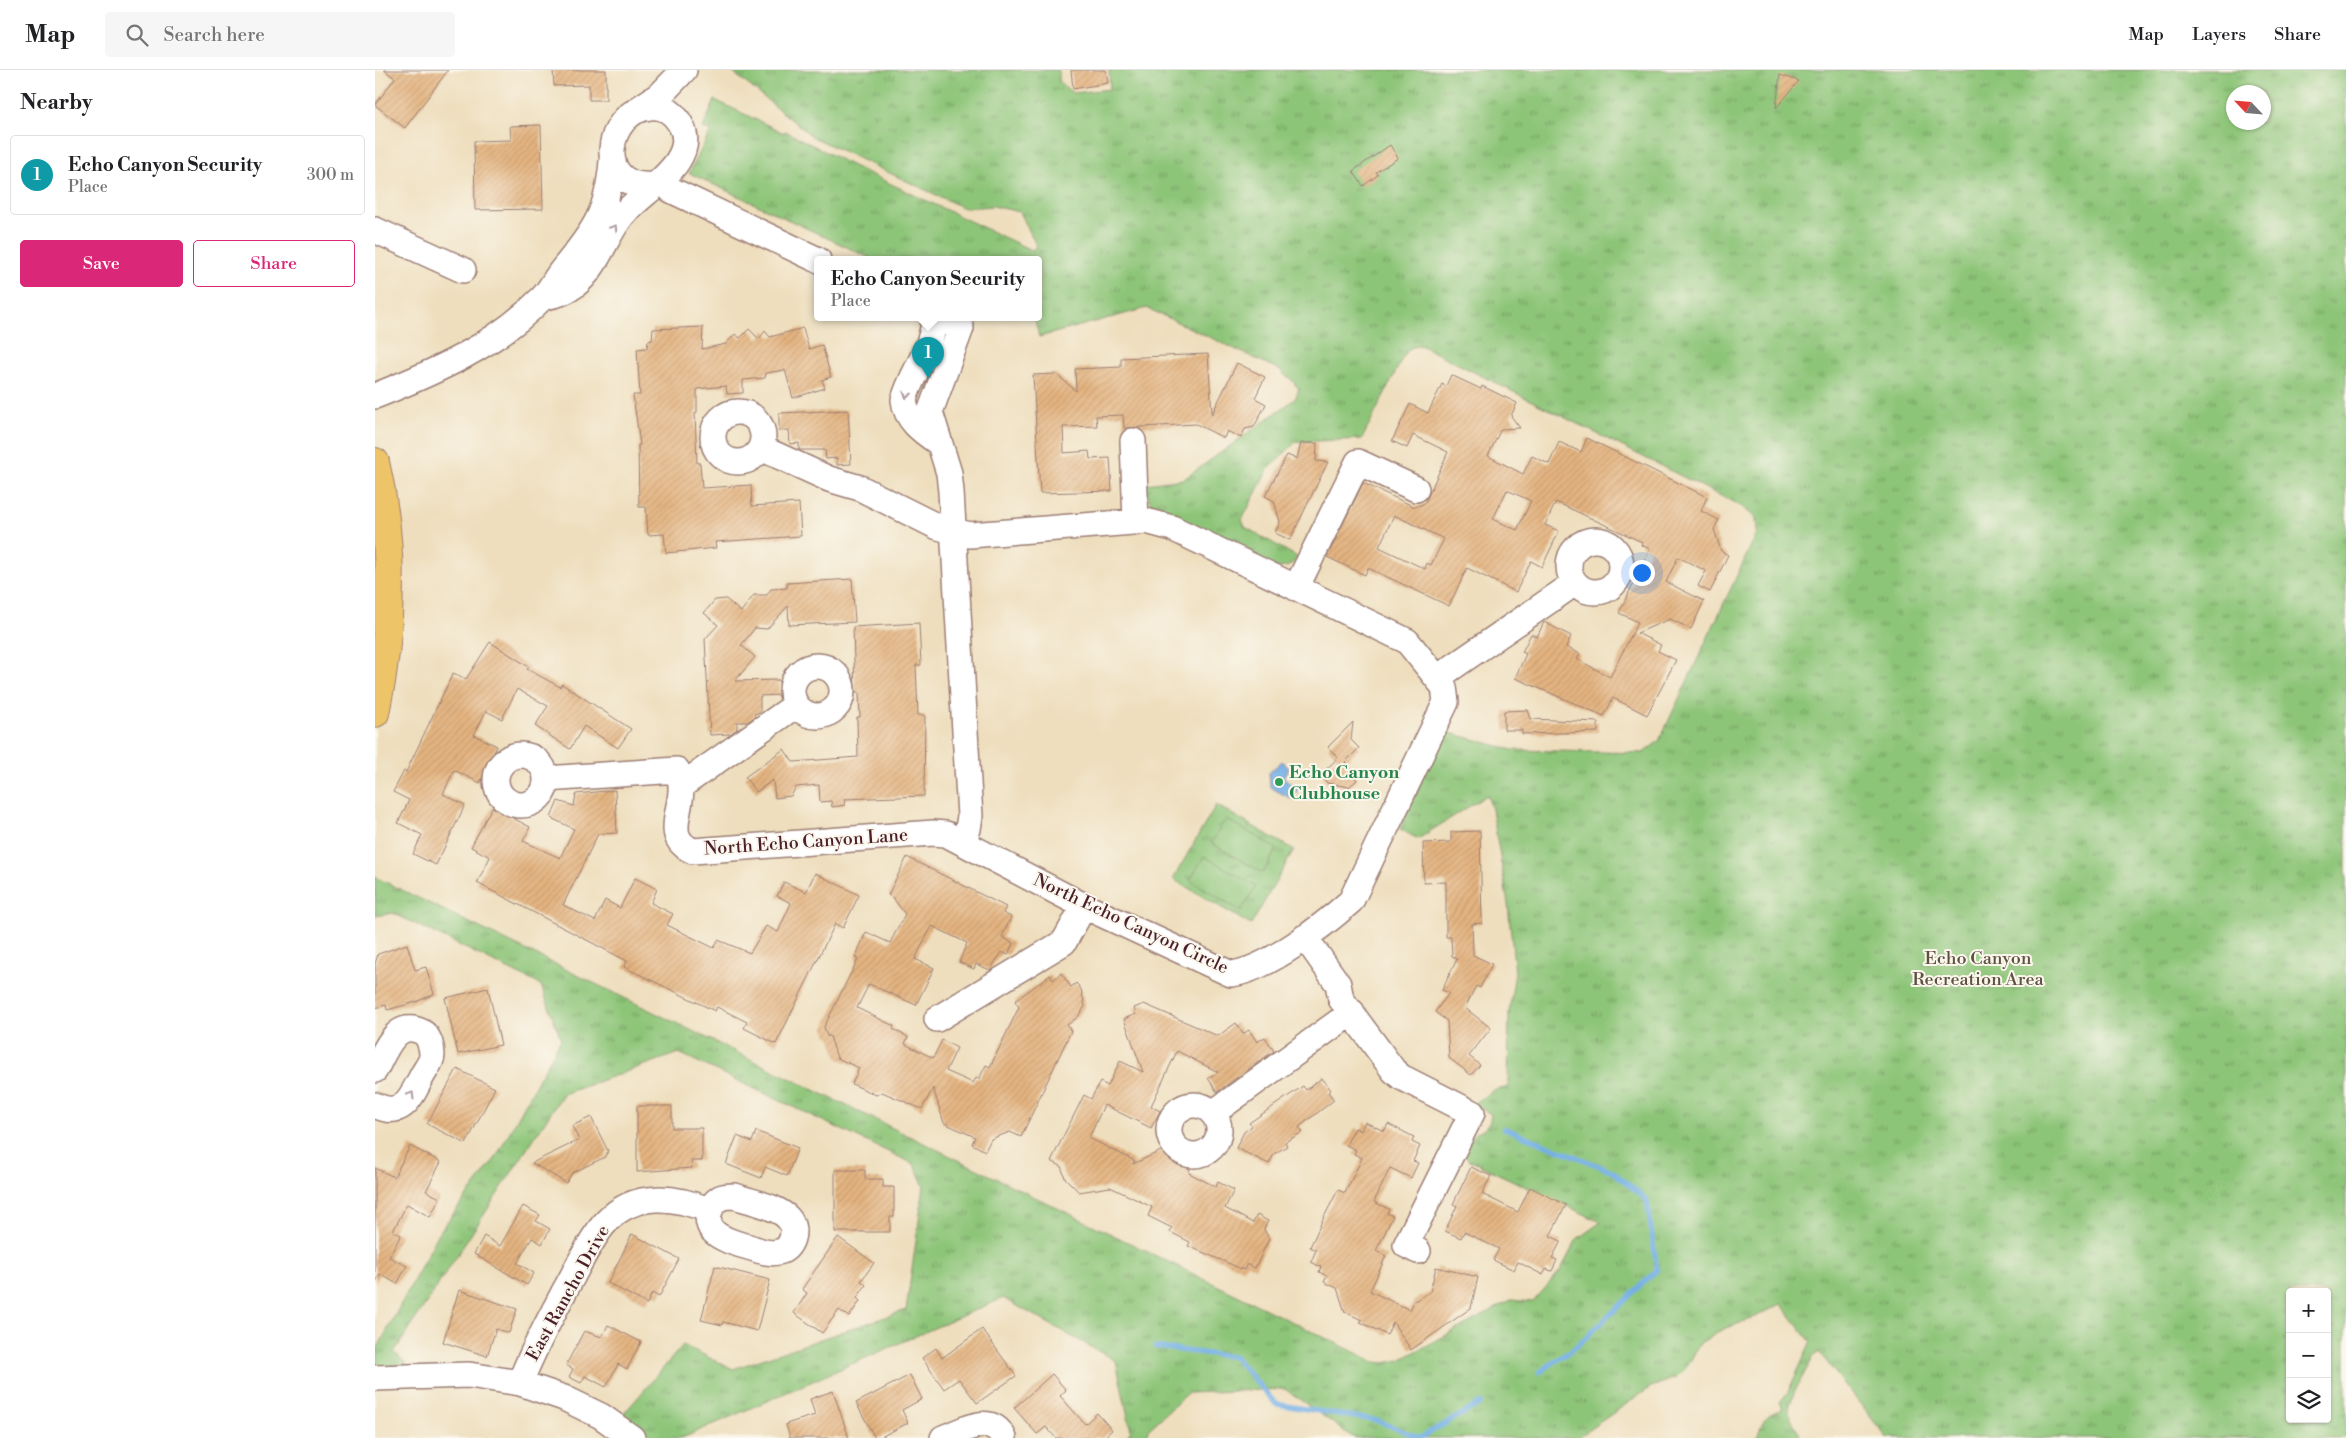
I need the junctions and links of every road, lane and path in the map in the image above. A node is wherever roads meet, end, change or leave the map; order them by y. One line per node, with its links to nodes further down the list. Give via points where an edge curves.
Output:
1 (684, 70): 3 (street, via 661,94)
2 (689, 70): 4 (street)
3 (636, 110): 4 (street, via 650,106 666,110 675,115); 5 (street, via 621,124 614,138)
4 (683, 127): 6 (street, via 678,162)
5 (612, 161): 6 (street, via 624,180 638,186); 10 (street, via 605,206 583,244)
6 (657, 183): 8 (street); 10 (street, one-way to 6, via 573,286 590,270 622,216)
7 (375, 230): 9 (street)
8 (814, 258)
9 (463, 270)
10 (543, 298): 13 (street, via 512,325 475,350 449,365)
11 (935, 321): 15 (street, one-way to 15, via 930,340 904,400 911,419 921,431)
12 (944, 321): 15 (street, via 961,328 931,404 930,412)
13 (375, 396)
14 (1133, 441): 19 (street)
15 (939, 443): 20 (street, via 949,472)
16 (761, 448): 20 (street, North Echo Canyon Circle, via 829,479 860,488)
17 (375, 462): 25 (main road, via 383,496 390,588 382,680)
18 (1416, 489): 22 (street, via 1358,462)
19 (1135, 522): 20 (street, North Echo Canyon Circle, via 987,535); 22 (street, North Echo Canyon Circle, via 1146,521 1172,528)
20 (954, 532): 28 (street, via 970,816)
21 (1575, 583): 23 (street)
22 (1296, 588): 23 (street, North Echo Canyon Circle, via 1407,641)
23 (1437, 678): 30 (street, North Echo Canyon Circle, via 1444,687 1445,702 1351,901 1330,920)
24 (796, 705): 27 (street)
25 (375, 713)
26 (546, 779): 27 (street, via 677,770)
27 (681, 786): 28 (street, North Echo Canyon Lane, via 675,832 682,846 693,851 933,832)
28 (962, 842): 29 (street, North Echo Canyon Circle)
29 (1084, 906): 30 (street, North Echo Canyon Circle, via 1231,974 1249,970); 32 (street, via 1064,942)
30 (1298, 941): 31 (street, via 1338,984)
31 (1346, 1006): 35 (street); 37 (street, via 1401,1077 1472,1113 1406,1245)
32 (937, 1019)
33 (375, 1070): 34 (street, one-way to 33, via 393,1109 408,1102 432,1058 431,1044 425,1033 412,1028 399,1030)
34 (377, 1110)
35 (1213, 1113)
36 (710, 1211): 39 (street, East Rancho Drive, via 690,1202 653,1199 630,1204 607,1221 536,1344)
37 (1417, 1251)
38 (375, 1378): 39 (street, via 469,1375)
39 (520, 1383): 40 (street, via 579,1405)
40 (632, 1438)
41 (943, 1438): 42 (street, via 988,1423 1000,1429)
42 (1004, 1438)

